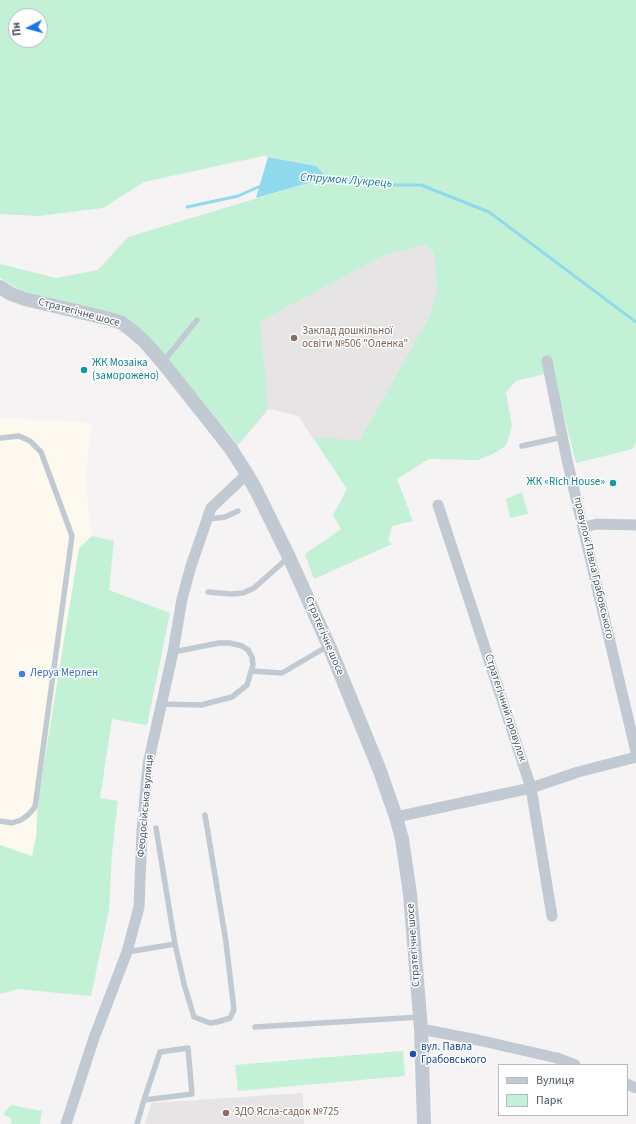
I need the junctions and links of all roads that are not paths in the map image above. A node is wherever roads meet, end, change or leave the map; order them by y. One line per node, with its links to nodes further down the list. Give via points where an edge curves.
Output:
1 (0, 287): 4 (street, Стратегічне шосе, via 25,299 122,323 144,341)
2 (197, 320): 4 (lane)
3 (547, 361): 5 (street, провулок Павла Грабовського)
4 (163, 363): 8 (street, Стратегічне шосе)
5 (563, 437): 7 (lane); 13 (street, провулок Павла Грабовського)
6 (0, 438): 25 (lane, via 19,436 41,452 72,536 35,807 21,820 12,823)
7 (522, 446)
8 (247, 474): 11 (street, Феодосійська вулиця, via 211,508); 14 (street, Стратегічне шосе)
9 (438, 505): 22 (street, Стратегічний провулок)
10 (238, 511): 11 (lane, via 225,517)
11 (208, 519): 17 (street, Феодосійська вулиця, via 184,592)
12 (636, 525): 13 (street, via 598,524)
13 (584, 527): 20 (street, провулок Павла Грабовського)
14 (289, 557): 15 (lane, via 254,588 243,593); 16 (street, Стратегічне шосе)
15 (208, 592)
16 (329, 646): 18 (lane, via 282,673); 24 (street, Стратегічне шосе)
17 (173, 652): 18 (lane, via 230,643 248,650 252,657); 19 (street, Феодосійська вулиця)
18 (251, 671): 19 (lane, via 247,685 232,697 201,705)
19 (161, 704): 29 (street, Феодосійська вулиця, via 148,764 139,907)
20 (636, 752)
21 (636, 757): 22 (street)
22 (530, 788): 24 (street); 27 (street, Стратегічний провулок)
23 (205, 815): 28 (lane, via 232,989 234,1010 230,1018 210,1023 194,1018)
24 (396, 817): 30 (street, Стратегічне шосе, via 410,894)
25 (0, 821)
26 (156, 828): 28 (lane)
27 (552, 916)
28 (175, 944): 29 (lane)
29 (127, 952): 34 (street, Феодосійська вулиця, via 94,1038)
30 (420, 1023): 31 (lane); 32 (street); 36 (street, Стратегічне шосе)
31 (255, 1027)
32 (572, 1064)
33 (144, 1100): 33 (lane, via 160,1052 188,1048 192,1094); 35 (lane)
34 (66, 1124)
35 (137, 1124)
36 (424, 1124)

